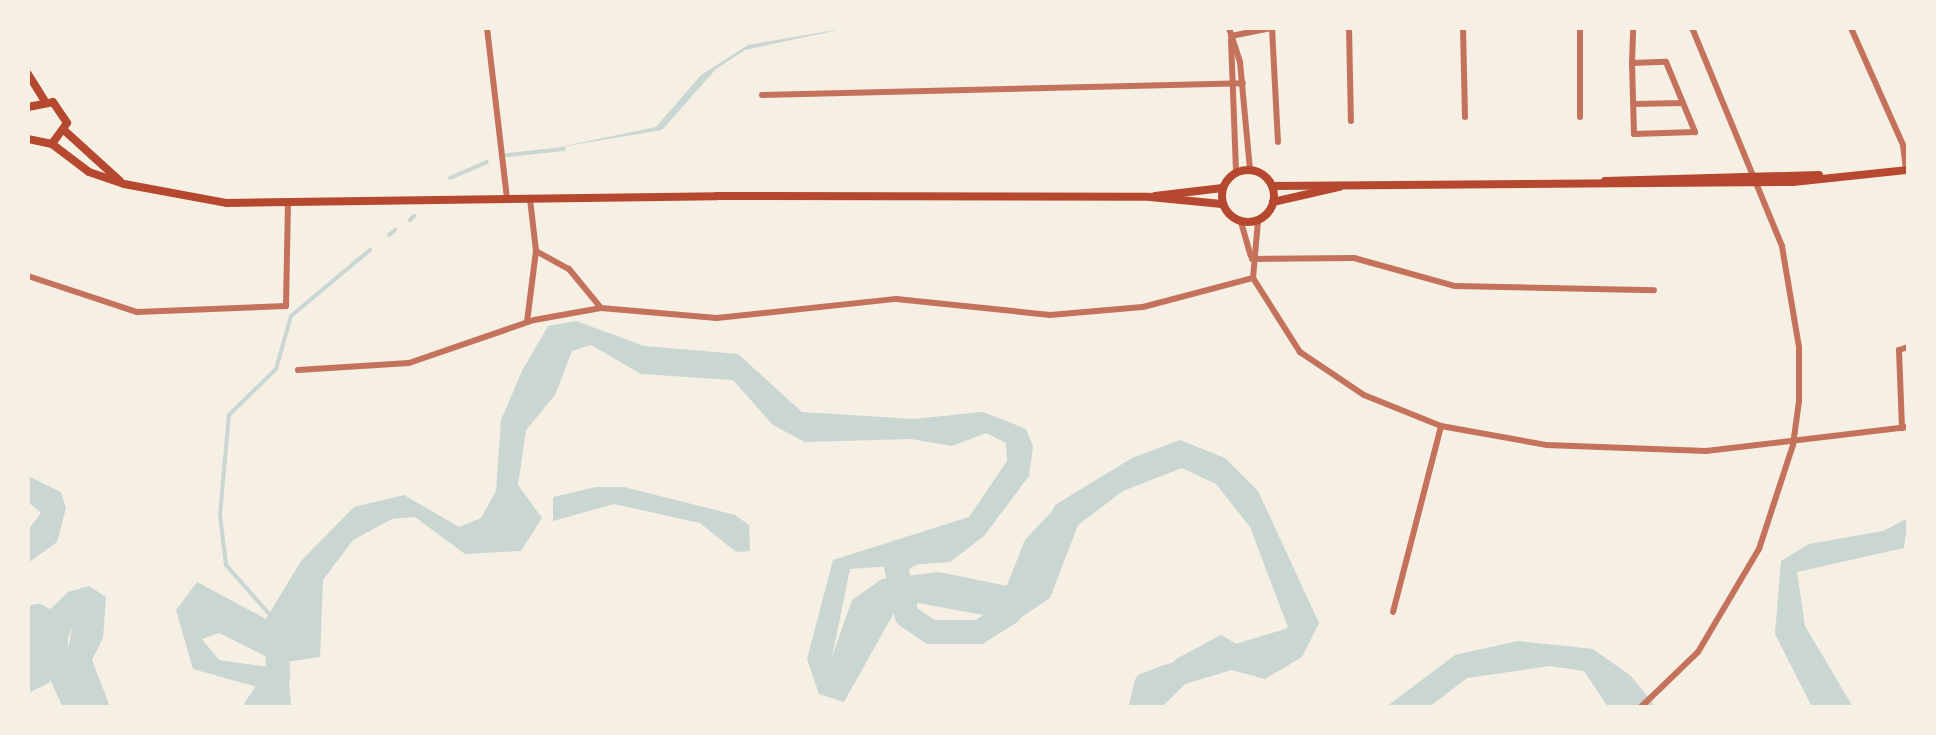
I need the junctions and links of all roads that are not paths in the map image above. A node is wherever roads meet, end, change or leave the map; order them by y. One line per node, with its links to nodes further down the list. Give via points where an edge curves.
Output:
1 (487, 28): 39 (street)
2 (1229, 28): 10 (street)
3 (1272, 28): 10 (street); 25 (street)
4 (1349, 28): 22 (street)
5 (1463, 28): 20 (street)
6 (1580, 28): 21 (street)
7 (1633, 28): 11 (street)
8 (1692, 28): 29 (street)
9 (1851, 28): 28 (street, via 1903,145)
10 (1231, 36): 13 (street); 14 (street)
11 (1632, 63): 17 (street, via 1666,62); 18 (street)
12 (28, 74): 16 (main road)
13 (1230, 83): 14 (street); 15 (street); 30 (street)
14 (1243, 83): 27 (street)
15 (762, 95)
16 (44, 100): 19 (main road); 23 (main road, via 60,107)
17 (1683, 103): 18 (street); 18 (street, via 1695,132 1634,134)
18 (1633, 104)
19 (28, 105)
20 (1465, 117)
21 (1580, 117)
22 (1351, 121)
23 (65, 131): 26 (main road); 34 (main road)
24 (28, 139): 26 (main road)
25 (1278, 142)
26 (52, 144): 34 (main road, via 89,172)
27 (1250, 170): 30 (main road); 35 (main road)
28 (1907, 170): 31 (main road)
29 (1754, 172): 31 (main road); 32 (main road); 33 (street)
30 (1236, 173): 37 (main road)
31 (1823, 176): 33 (main road)
32 (1602, 182): 33 (main road); 36 (main road)
33 (1759, 183): 57 (street, via 1796,320)
34 (124, 184): 42 (main road, via 183,199)
35 (1272, 186): 36 (main road); 41 (main road)
36 (1342, 186): 41 (main road)
37 (1223, 188): 38 (main road); 43 (main road)
38 (1150, 197): 40 (main road); 43 (main road)
39 (507, 199): 40 (main road); 42 (main road)
40 (530, 199): 46 (street)
41 (1273, 202): 44 (main road)
42 (288, 203): 48 (street, via 286,306 137,312)
43 (1222, 204): 45 (main road)
44 (1258, 221): 45 (main road); 47 (street)
45 (1241, 222): 47 (street)
46 (536, 251): 51 (street, via 569,269); 52 (street)
47 (1252, 259): 49 (street); 50 (street, via 1354,258 1455,286)
48 (28, 276)
49 (1253, 278): 51 (street, via 1143,307 1064,314 896,299 717,318); 55 (street, via 1300,352 1364,395)
50 (1654, 290)
51 (601, 308): 52 (street)
52 (527, 322): 54 (street, via 409,363)
53 (1908, 347): 56 (street, via 1899,350)
54 (298, 370)
55 (1441, 426): 57 (street, via 1618,450); 58 (street)
56 (1905, 427): 57 (street)
57 (1793, 445): 59 (street, via 1759,549 1718,622)
58 (1393, 612)
59 (1641, 707)

